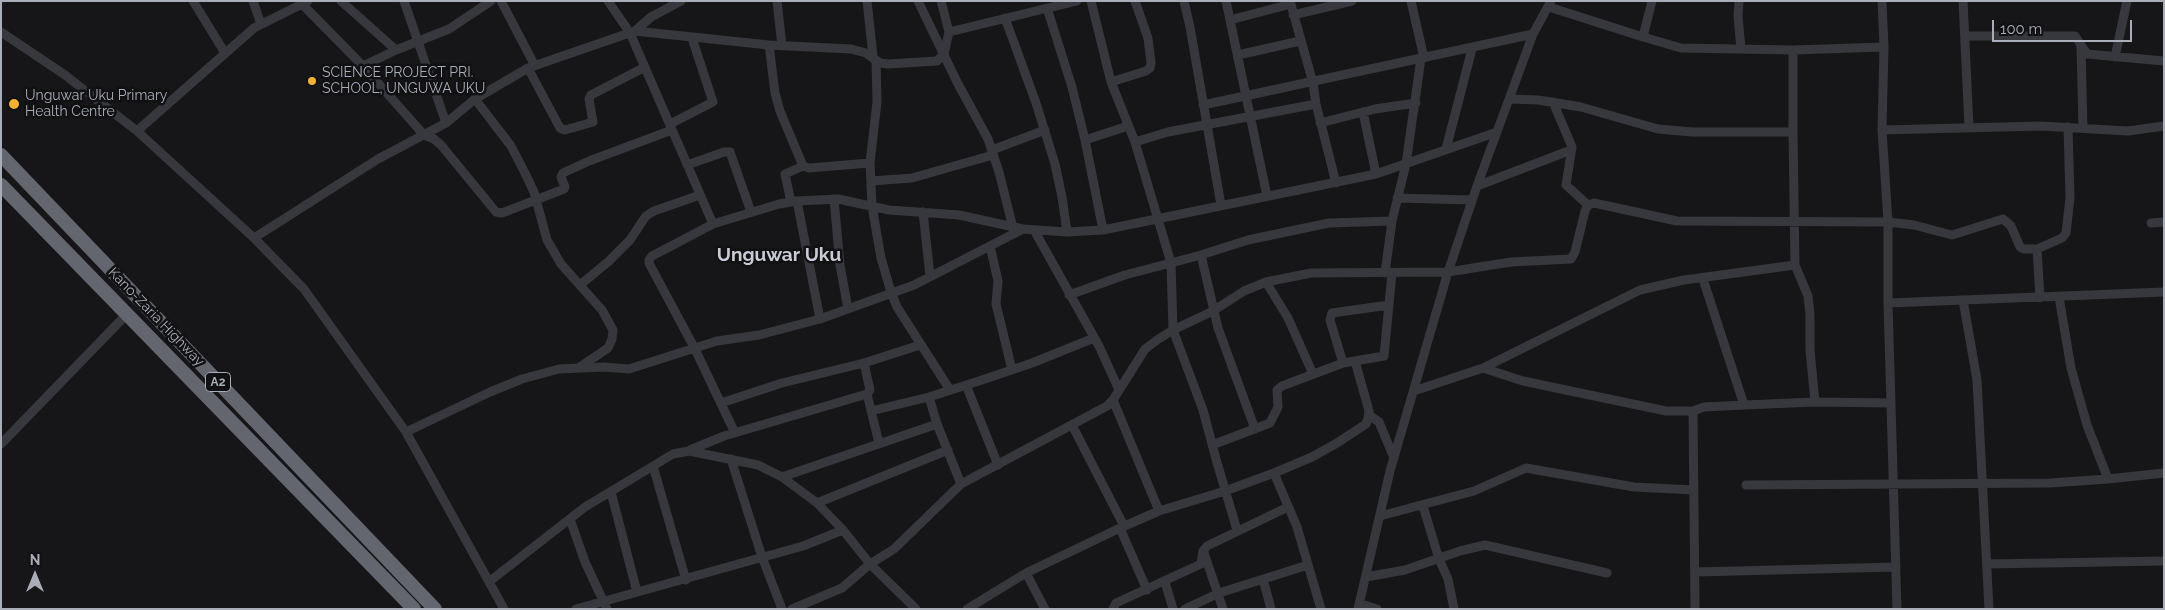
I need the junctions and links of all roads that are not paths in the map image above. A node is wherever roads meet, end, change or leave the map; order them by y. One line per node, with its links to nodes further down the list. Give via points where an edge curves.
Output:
1 (193, 1): 51 (street)
2 (253, 1): 33 (street)
3 (404, 1): 42 (street)
4 (491, 1): 42 (street, via 448,30)
5 (501, 1): 59 (street)
6 (608, 1): 34 (street)
7 (681, 1): 34 (street, via 651,17)
8 (777, 1): 44 (street)
9 (867, 1): 55 (street)
10 (918, 1): 52 (street)
11 (941, 1): 35 (street)
12 (1077, 1): 29 (street)
13 (1091, 1): 61 (street)
14 (1136, 1): 61 (street, via 1148,38 1152,64 1146,71)
15 (1184, 1): 69 (street)
16 (1226, 1): 32 (street)
17 (1352, 1): 27 (street)
18 (1411, 1): 56 (street)
19 (1652, 1): 39 (street)
20 (1739, 1): 48 (street)
21 (1882, 1): 46 (street)
22 (1963, 1): 38 (street)
23 (2127, 1): 54 (street)
24 (344, 2): 49 (street)
25 (1290, 2): 30 (street); 32 (street)
26 (305, 3): 33 (street); 58 (street)
27 (1339, 3): 30 (street)
28 (1550, 4): 37 (street); 39 (street)
29 (1041, 7): 31 (street); 87 (street, via 1072,87)
30 (1293, 15): 41 (street)
31 (1005, 18): 35 (street); 81 (street)
32 (1230, 20): 53 (street)
33 (261, 24): 51 (street)
34 (633, 32): 40 (street); 59 (street); 60 (street)
35 (949, 32): 52 (street)
36 (2, 34): 83 (street, via 64,75)
37 (1533, 34): 47 (street); 65 (street)
38 (1964, 36): 45 (street, via 2072,35 2078,38); 78 (street)
39 (1644, 37): 48 (street, via 1681,48)
40 (692, 38): 43 (street); 77 (street, via 712,102)
41 (1300, 41): 53 (street); 62 (street)
42 (418, 42): 49 (street); 73 (street)
43 (769, 45): 44 (street); 96 (street, via 780,111)
44 (782, 46): 55 (street, via 851,49)
45 (2081, 46): 54 (street, via 2087,54); 80 (street)
46 (1884, 47): 50 (street); 82 (street)
47 (1472, 49): 56 (street); 89 (street)
48 (1741, 49): 50 (street)
49 (396, 50): 58 (street)
50 (1793, 50): 85 (street)
51 (225, 54): 83 (street)
52 (944, 54): 55 (street, via 937,60 888,64); 91 (street)
53 (1238, 55): 63 (street)
54 (2115, 57): 57 (street)
55 (875, 58): 93 (street, via 877,102)
56 (1422, 58): 62 (street); 67 (street)
57 (2164, 61)
58 (363, 66): 86 (street)
59 (531, 66): 60 (street, via 560,128 565,130 593,122 591,95); 64 (street)
60 (645, 67): 77 (street)
61 (1111, 82): 75 (street)
62 (1313, 83): 63 (street); 68 (street)
63 (1246, 97): 69 (street); 71 (street)
64 (476, 99): 73 (street); 107 (street, via 511,146)
65 (1509, 99): 66 (street); 84 (street)
66 (1553, 102): 85 (street, via 1658,129); 90 (street)
67 (1416, 103): 70 (street); 94 (street)
68 (1316, 104): 71 (street); 72 (street)
69 (1203, 105): 74 (street)
70 (1363, 112): 72 (street); 97 (street)
71 (1251, 117): 74 (street); 103 (street)
72 (1320, 122): 99 (street)
73 (446, 123): 86 (street)
74 (1206, 124): 88 (street); 109 (street)
75 (1128, 126): 87 (street); 88 (street)
76 (2164, 126): 80 (street, via 2128,131)
77 (671, 127): 95 (street); 107 (street, via 562,173 565,188)
78 (1969, 127): 79 (street); 82 (street)
79 (2068, 128): 80 (street); 128 (street, via 2070,198 2066,233)
80 (2083, 128)
81 (1045, 130): 91 (street); 125 (street, via 1062,197)
82 (1882, 130): 117 (street)
83 (137, 131): 126 (street)
84 (1497, 132): 89 (street); 101 (street)
85 (1793, 132): 116 (street)
86 (424, 135): 107 (street, via 441,145 496,212 502,213); 126 (street, via 378,159)
87 (1085, 140): 124 (street)
88 (1135, 142): 114 (street)
89 (1446, 149): 94 (street)
90 (1571, 150): 101 (street); 110 (street, via 1566,185)
91 (992, 152): 98 (street, via 912,178); 121 (street)
92 (1, 155): 231 (highway, Kano-Zaria Highway / A2)
93 (870, 163): 96 (street); 98 (street)
94 (1406, 164): 97 (street); 104 (street)
95 (687, 166): 102 (street); 112 (street, via 730,152)
96 (803, 166): 108 (street, via 785,174)
97 (1376, 174): 99 (street)
98 (871, 181): 111 (street)
99 (1336, 183): 103 (street)
100 (1, 185): 148 (highway, Kano-Zaria Highway / A2)
101 (1477, 186): 106 (street)
102 (700, 195): 120 (street); 137 (street, via 646,216 630,240)
103 (1267, 196): 109 (street)
104 (1398, 198): 106 (street); 115 (street)
105 (834, 199): 108 (street); 111 (street); 146 (street, via 840,266)
106 (1472, 200): 132 (street)
107 (536, 201): 137 (street, via 548,240 561,264)
108 (794, 201): 112 (street); 149 (street)
109 (1221, 205): 114 (street)
110 (1588, 205): 116 (street, via 1677,221); 132 (street, via 1571,259 1511,262)
111 (872, 206): 113 (street); 138 (street)
112 (750, 212): 120 (street)
113 (923, 212): 121 (street, via 960,215); 134 (street)
114 (1159, 220): 124 (street); 130 (street)
115 (1392, 221): 129 (street, via 1306,227); 133 (street)
116 (1796, 221): 117 (street); 131 (street)
117 (1888, 222): 128 (street, via 1914,225 1952,236 2003,219 2011,226 2020,247); 144 (street)
118 (2164, 222): 119 (street)
119 (2151, 223)
120 (713, 224): 153 (street, via 649,260)
121 (1013, 228): 122 (street)
122 (1023, 229): 123 (street); 127 (street)
123 (1034, 230): 125 (street); 140 (street)
124 (1103, 230): 125 (street)
125 (1066, 232)
126 (254, 238): 178 (street, via 304,289)
127 (990, 246): 134 (street); 159 (street, via 998,281 996,304)
128 (2037, 249): 142 (street)
129 (1201, 255): 130 (street); 147 (street)
130 (1171, 264): 140 (street, via 1124,275); 150 (street)
131 (1795, 265): 135 (street); 168 (street, via 1808,296)
132 (1448, 272): 133 (street); 164 (street)
133 (1389, 273): 136 (street, via 1311,273); 145 (street)
134 (930, 276): 138 (street)
135 (1703, 279): 158 (street, via 1640,290); 171 (street)
136 (1266, 282): 147 (street, via 1244,291); 160 (street, via 1288,318)
137 (580, 285): 157 (street, via 602,310 613,330 608,348)
138 (890, 292): 146 (street); 152 (street)
139 (2164, 292): 141 (street)
140 (1069, 295): 151 (street)
141 (2059, 297): 142 (street); 192 (street, via 2071,368 2087,425)
142 (2040, 298): 143 (street)
143 (1963, 300): 144 (street); 193 (street, via 1976,380)
144 (1888, 303): 170 (street)
145 (1389, 304): 154 (street, via 1384,356); 156 (street, via 1332,313 1330,320)
146 (848, 308): 149 (street)
147 (1213, 312): 150 (street); 177 (street)
148 (127, 314): 181 (street); 230 (highway, Kano-Zaria Highway / A2)
149 (820, 319): 153 (street)
150 (1173, 330): 163 (street, via 1145,349); 182 (street, via 1204,410)
151 (1094, 338): 159 (street); 163 (street)
152 (920, 345): 155 (street); 162 (street)
153 (694, 347): 157 (street, via 629,369); 169 (street)
154 (1356, 361): 156 (street); 174 (street)
155 (864, 363): 165 (street, via 870,390); 169 (street, via 782,383)
156 (1344, 363): 160 (street)
157 (578, 368): 178 (street, via 559,369 522,379)
158 (1483, 368): 164 (street); 173 (street, via 1523,381 1666,411)
159 (1012, 370): 161 (street)
160 (1314, 374): 177 (street, via 1278,388 1278,407 1274,417 1270,423)
161 (966, 385): 162 (street); 187 (street)
162 (950, 390): 166 (street)
163 (1119, 390): 167 (street)
164 (1414, 391): 185 (street)
165 (867, 394): 172 (street); 179 (street)
166 (929, 397): 172 (street); 175 (street)
167 (1113, 400): 176 (street); 203 (street)
168 (1815, 402): 170 (street); 171 (street)
169 (721, 403): 179 (street)
170 (1891, 403): 195 (street)
171 (1744, 405): 173 (street)
172 (871, 411): 180 (street)
173 (1693, 411): 197 (street)
174 (1369, 416): 185 (street, via 1379,422); 189 (street, via 1366,424 1337,443)
175 (937, 424): 180 (street); 183 (street)
176 (1072, 425): 187 (street); 206 (street)
177 (1255, 429): 182 (street)
178 (406, 432): 222 (street)
179 (735, 433): 184 (street)
180 (879, 443): 191 (street)
181 (1, 444)
182 (1212, 446): 198 (street)
183 (948, 450): 194 (street); 200 (street)
184 (689, 451): 186 (street); 188 (street, via 673,454)
185 (1394, 458): 204 (street)
186 (731, 459): 191 (street, via 758,465); 210 (street)
187 (998, 465): 194 (street)
188 (653, 466): 199 (street); 223 (street)
189 (1274, 473): 198 (street); 201 (street)
190 (2164, 473): 192 (street)
191 (782, 477): 200 (street)
192 (2108, 479): 193 (street)
193 (1982, 482): 195 (street); 214 (street)
194 (961, 484): 213 (street, via 894,549)
195 (1894, 484): 196 (street); 216 (street)
196 (1746, 485)
197 (1694, 490): 202 (street, via 1634,487 1526,468 1474,491); 217 (street)
198 (1225, 491): 203 (street); 208 (street)
199 (611, 492): 205 (street); 226 (street)
200 (818, 503): 207 (street)
201 (1288, 506): 208 (street); 215 (street)
202 (1423, 506): 204 (street); 211 (street)
203 (1159, 511): 206 (street)
204 (1380, 516): 220 (street)
205 (570, 519): 222 (street); 228 (street)
206 (1122, 527): 218 (street); 225 (street)
207 (843, 530): 210 (street, via 803,546); 213 (street)
208 (1237, 530): 209 (street)
209 (1203, 550): 224 (street, via 1201,564); 227 (street)
210 (762, 557): 223 (street); 234 (street)
211 (1439, 559): 219 (street, via 1485,545); 220 (street, via 1405,570); 246 (street, via 1448,579)
212 (2164, 561): 214 (street)
213 (870, 564): 235 (street, via 834,592); 236 (street)
214 (1987, 564): 249 (street)
215 (1308, 565): 221 (street); 244 (street)
216 (1896, 567): 217 (street); 248 (street)
217 (1695, 572): 247 (street)
218 (1026, 573): 237 (street); 238 (street)
219 (1607, 573)
220 (1366, 577): 229 (street)
221 (1263, 579): 227 (street); 243 (street)
222 (490, 580): 232 (street)
223 (686, 580): 226 (street)
224 (1165, 582): 225 (street); 240 (street)
225 (1147, 590): 239 (street, via 1116,603)
226 (637, 592): 228 (street)
227 (1219, 593): 241 (street); 242 (street)
228 (605, 605): 233 (street)
229 (1360, 606): 245 (street)
230 (414, 609)
231 (435, 609)
232 (504, 609)
233 (576, 609)
234 (782, 609)
235 (792, 609)
236 (916, 609)
237 (967, 609)
238 (1044, 609)
239 (1113, 609)
240 (1173, 609)
241 (1185, 609)
242 (1224, 609)
243 (1271, 609)
244 (1320, 609)
245 (1377, 609)
246 (1454, 609)
247 (1695, 609)
248 (1897, 609)
249 (1989, 609)

